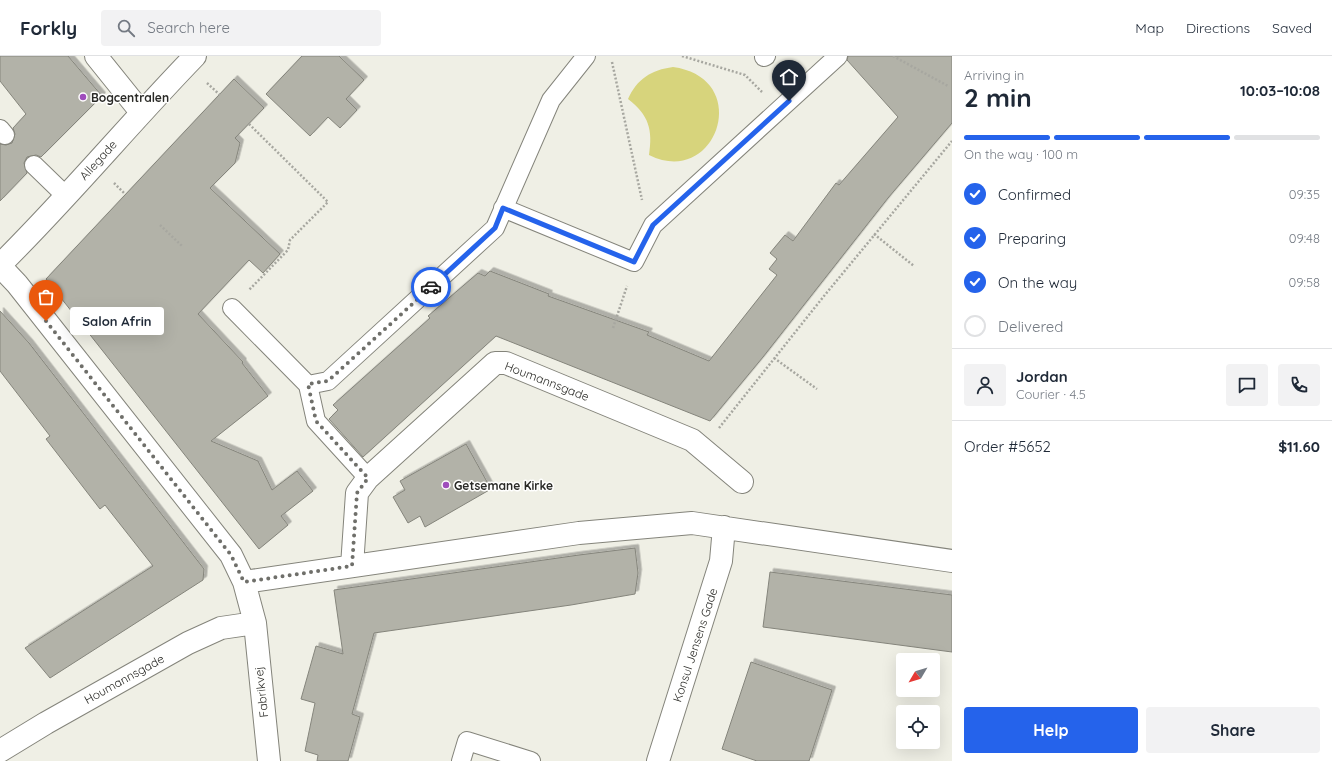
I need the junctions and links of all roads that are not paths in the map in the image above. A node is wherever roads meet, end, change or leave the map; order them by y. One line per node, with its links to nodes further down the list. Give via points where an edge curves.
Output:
1 (96, 56): 5 (street)
2 (195, 56): 5 (street, Allegade)
3 (586, 56): 8 (lane, via 551,100)
4 (838, 56): 8 (lane, via 653,225 634,262)
5 (141, 112): 7 (street, Allegade)
6 (34, 165): 7 (lane)
7 (66, 196): 9 (street, Allegade)
8 (503, 208): 11 (lane, via 495,228 328,381)
9 (0, 265): 17 (street, Fabrikvej, via 231,555)
10 (232, 308): 11 (lane)
11 (308, 384): 12 (lane, via 316,421)
12 (368, 478): 13 (street, Houmannsgade, via 494,363 506,363 692,440); 16 (street, Houmannsgade, via 357,493)
13 (742, 482)
14 (732, 528): 15 (street); 16 (street, via 692,523 579,533); 23 (street, Konsul Jensens Gade)
15 (952, 561)
16 (352, 566): 17 (street)
17 (244, 582): 18 (street, Fabrikvej)
18 (255, 623): 19 (street, Houmannsgade, via 221,628 188,643); 20 (street, Fabrikvej)
19 (0, 751)
20 (269, 761)
21 (460, 761): 22 (lane, via 467,741)
22 (531, 761)
23 (658, 761)

